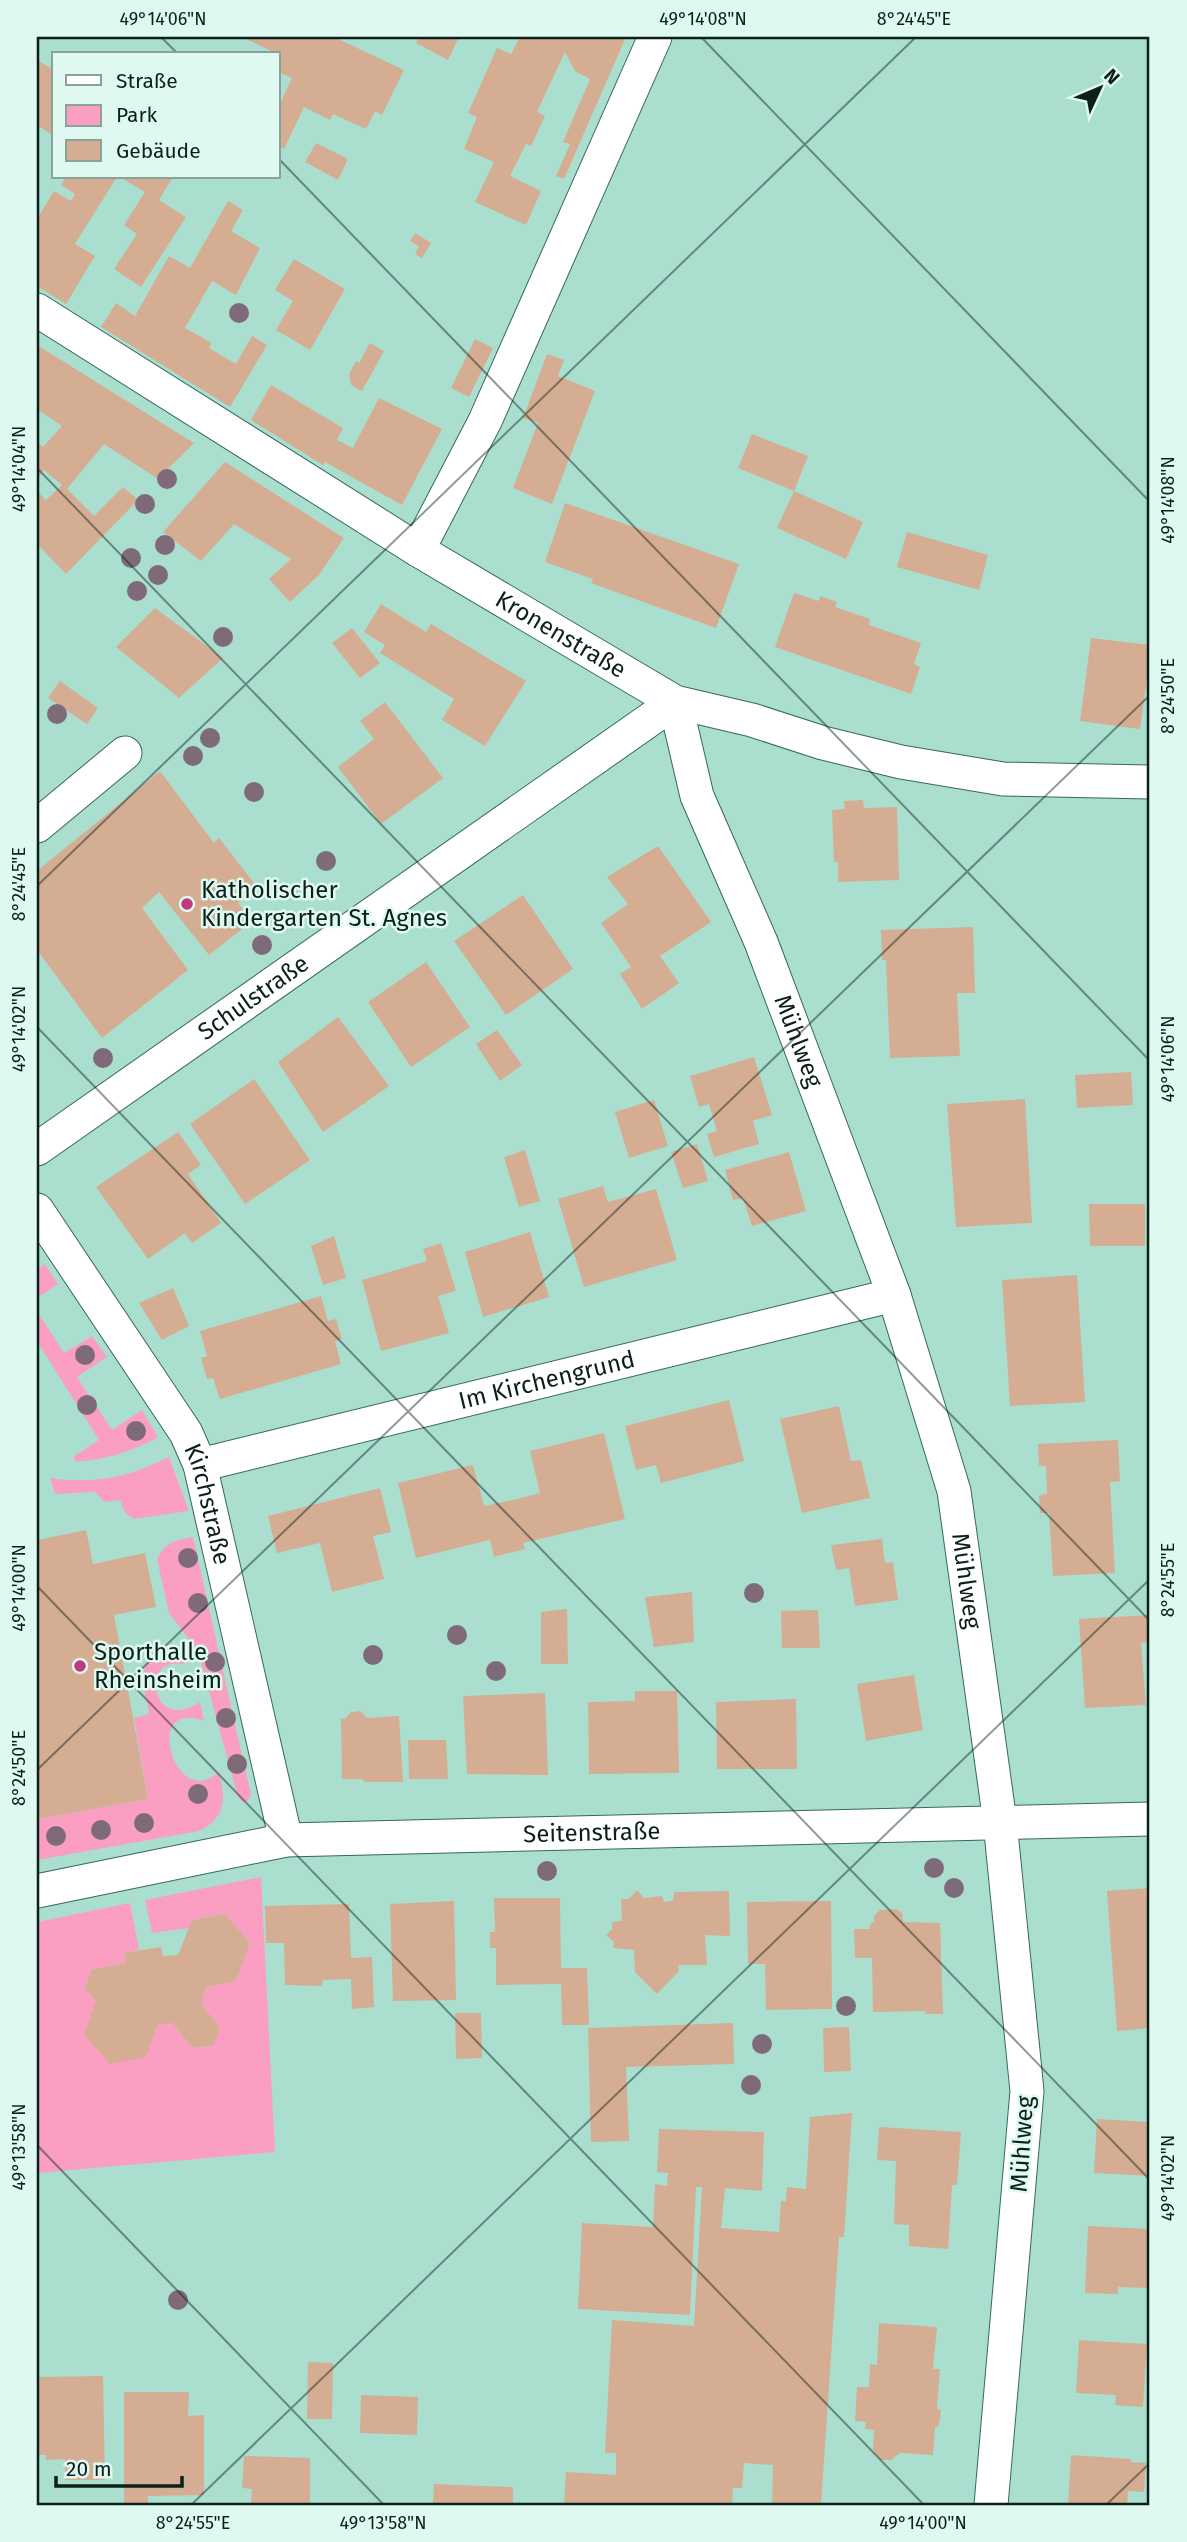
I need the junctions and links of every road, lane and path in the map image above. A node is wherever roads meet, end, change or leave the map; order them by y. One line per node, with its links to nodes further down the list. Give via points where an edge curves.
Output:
1 (655, 37): 3 (street, via 485,421)
2 (37, 310): 3 (street, Kronenstraße)
3 (418, 550): 4 (street, Kronenstraße)
4 (675, 702): 6 (street, Kronenstraße, via 901,762 1003,779); 8 (street, Schulstraße); 10 (street, Mühlweg, via 697,796 761,942)
5 (125, 753): 7 (street)
6 (1150, 782)
7 (37, 826)
8 (37, 1149)
9 (37, 1210): 11 (street, Kirchstraße, via 186,1433)
10 (894, 1294): 11 (street, Im Kirchengrund); 13 (street, Mühlweg, via 954,1491)
11 (200, 1465): 14 (street, Kirchstraße)
12 (1150, 1819): 13 (street, Seitenstraße)
13 (1000, 1822): 14 (street, Seitenstraße); 16 (street, Mühlweg, via 1027,2091)
14 (286, 1840): 15 (street, Seitenstraße)
15 (37, 1891)
16 (991, 2505)

